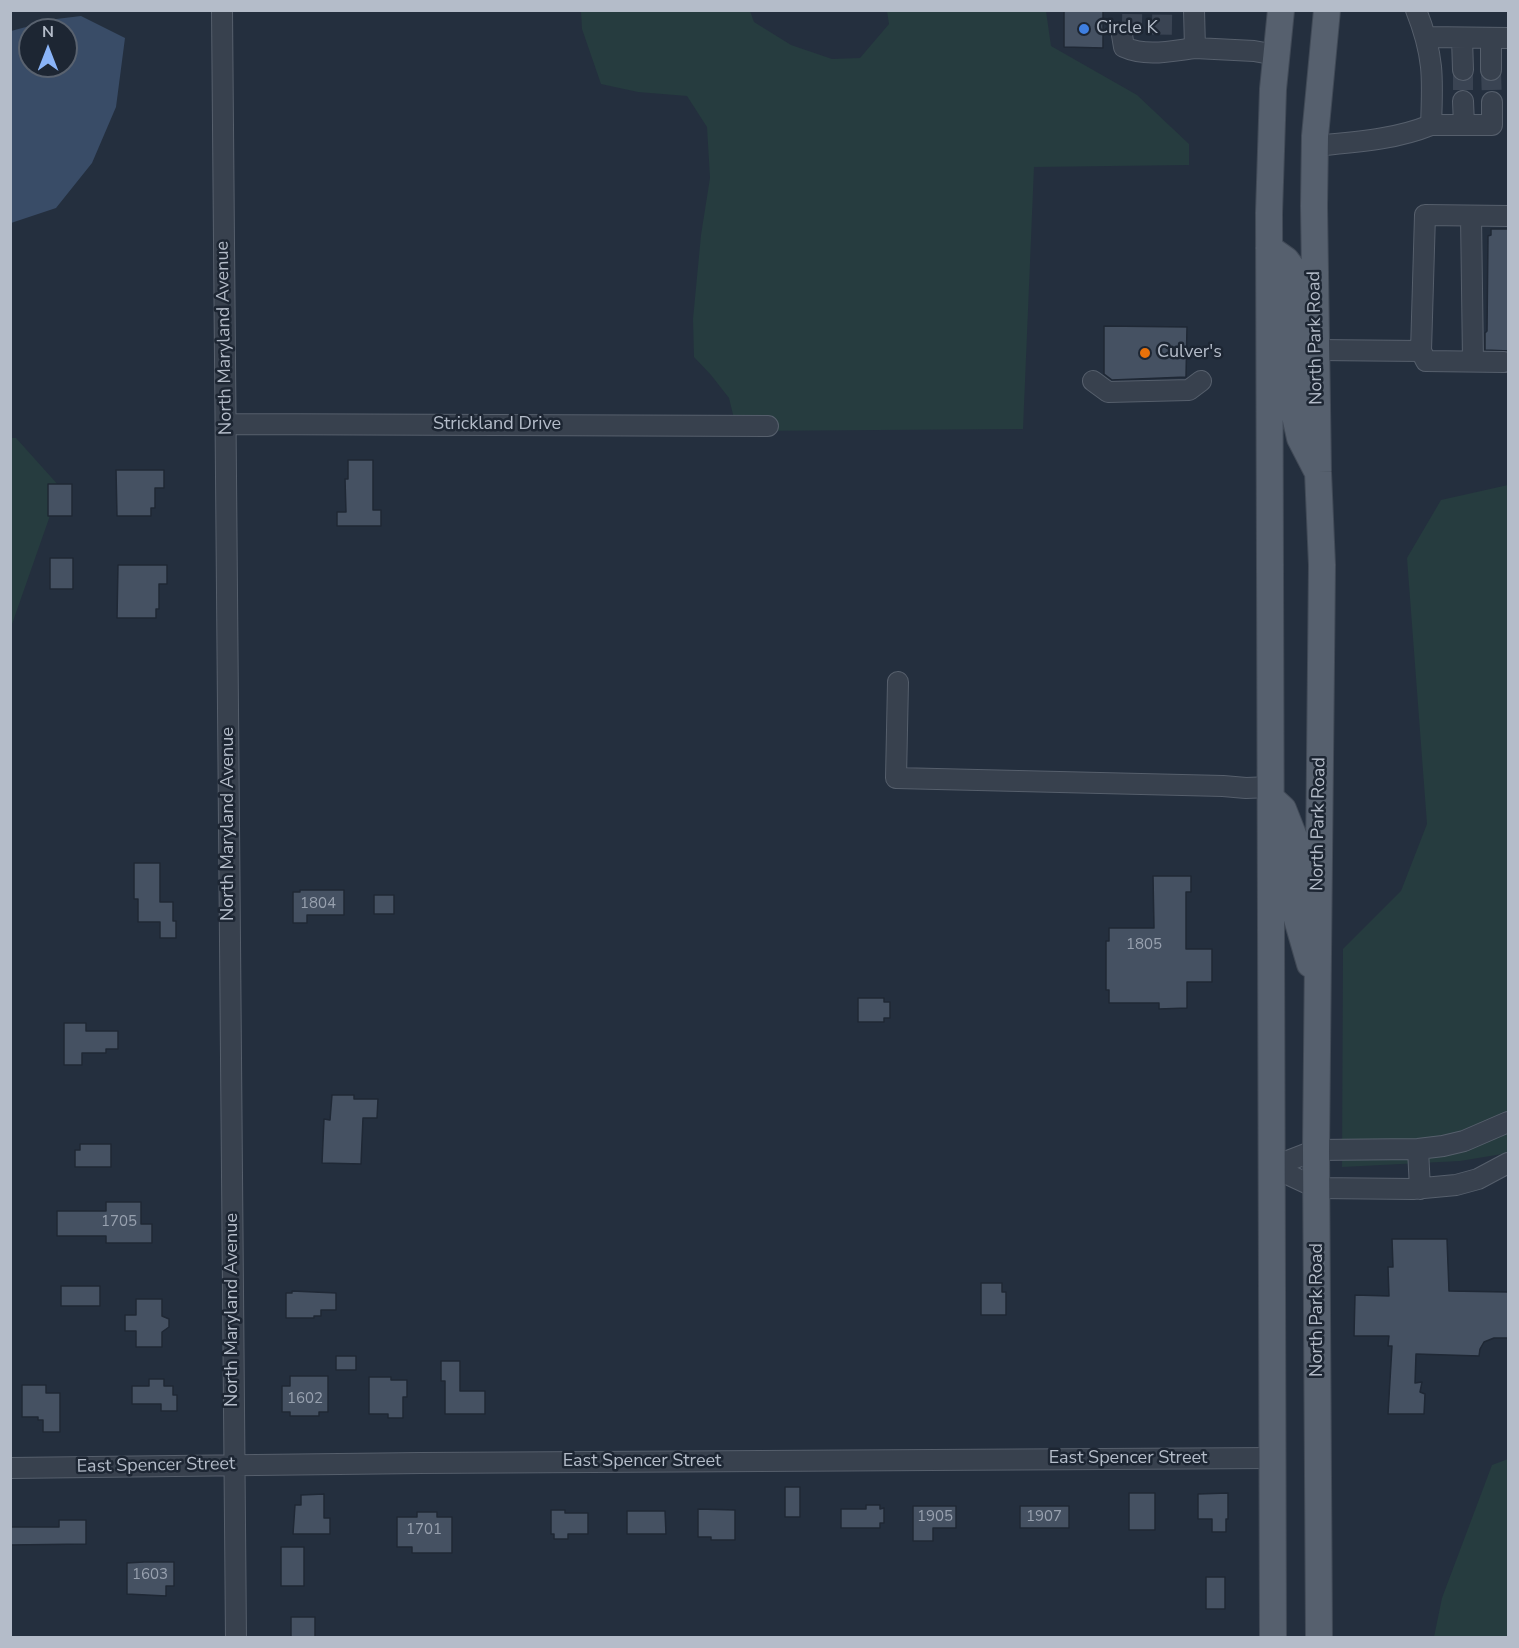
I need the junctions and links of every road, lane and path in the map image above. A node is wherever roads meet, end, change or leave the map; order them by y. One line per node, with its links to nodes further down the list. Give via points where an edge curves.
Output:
1 (222, 10): 28 (street, North Maryland Avenue)
2 (1281, 10): 11 (main road)
3 (1327, 10): 18 (main road, North Park Road)
4 (1416, 10): 7 (street)
5 (1189, 20): 10 (street)
6 (1122, 35): 10 (street, via 1124,47 1134,52)
7 (1427, 37): 8 (street); 16 (street, via 1433,80)
8 (1462, 38): 9 (street); 12 (street)
9 (1500, 38): 13 (street)
10 (1195, 48): 11 (street)
11 (1276, 55): 21 (main road)
12 (1463, 70)
13 (1491, 70)
14 (1463, 101): 17 (street)
15 (1492, 102): 17 (street, via 1492,125)
16 (1431, 125): 17 (street); 18 (street, via 1386,139)
17 (1464, 125)
18 (1315, 146): 22 (main road, North Park Road)
19 (1471, 216): 20 (street); 23 (street, via 1425,216); 24 (street)
20 (1509, 216)
21 (1269, 248): 30 (main road, via 1292,268 1293,407 1300,438); 32 (main road)
22 (1317, 351): 23 (street); 30 (main road, North Park Road)
23 (1421, 351): 24 (street, via 1426,361)
24 (1473, 361): 25 (street)
25 (1504, 362)
26 (1093, 381): 27 (street, via 1108,392 1189,390)
27 (1201, 381)
28 (226, 424): 29 (street, Strickland Drive); 42 (street, North Maryland Avenue)
29 (768, 426)
30 (1318, 472): 33 (main road, North Park Road, via 1322,565)
31 (898, 682): 32 (street, via 896,778 1223,786)
32 (1271, 793): 33 (main road, via 1294,837 1295,912); 38 (main road)
33 (1318, 994): 36 (main road, North Park Road)
34 (1505, 1130): 35 (street)
35 (1418, 1149): 36 (street); 40 (street)
36 (1316, 1150): 38 (street); 39 (main road, North Park Road)
37 (1509, 1164): 40 (street, via 1478,1179)
38 (1272, 1167): 39 (street); 41 (main road)
39 (1317, 1188): 40 (street); 46 (main road, North Park Road)
40 (1420, 1189)
41 (1273, 1458): 42 (street, East Spencer Street); 45 (main road)
42 (234, 1466): 43 (street, East Spencer Street); 44 (street, North Maryland Avenue)
43 (10, 1468)
44 (236, 1638)
45 (1273, 1638)
46 (1319, 1638)

